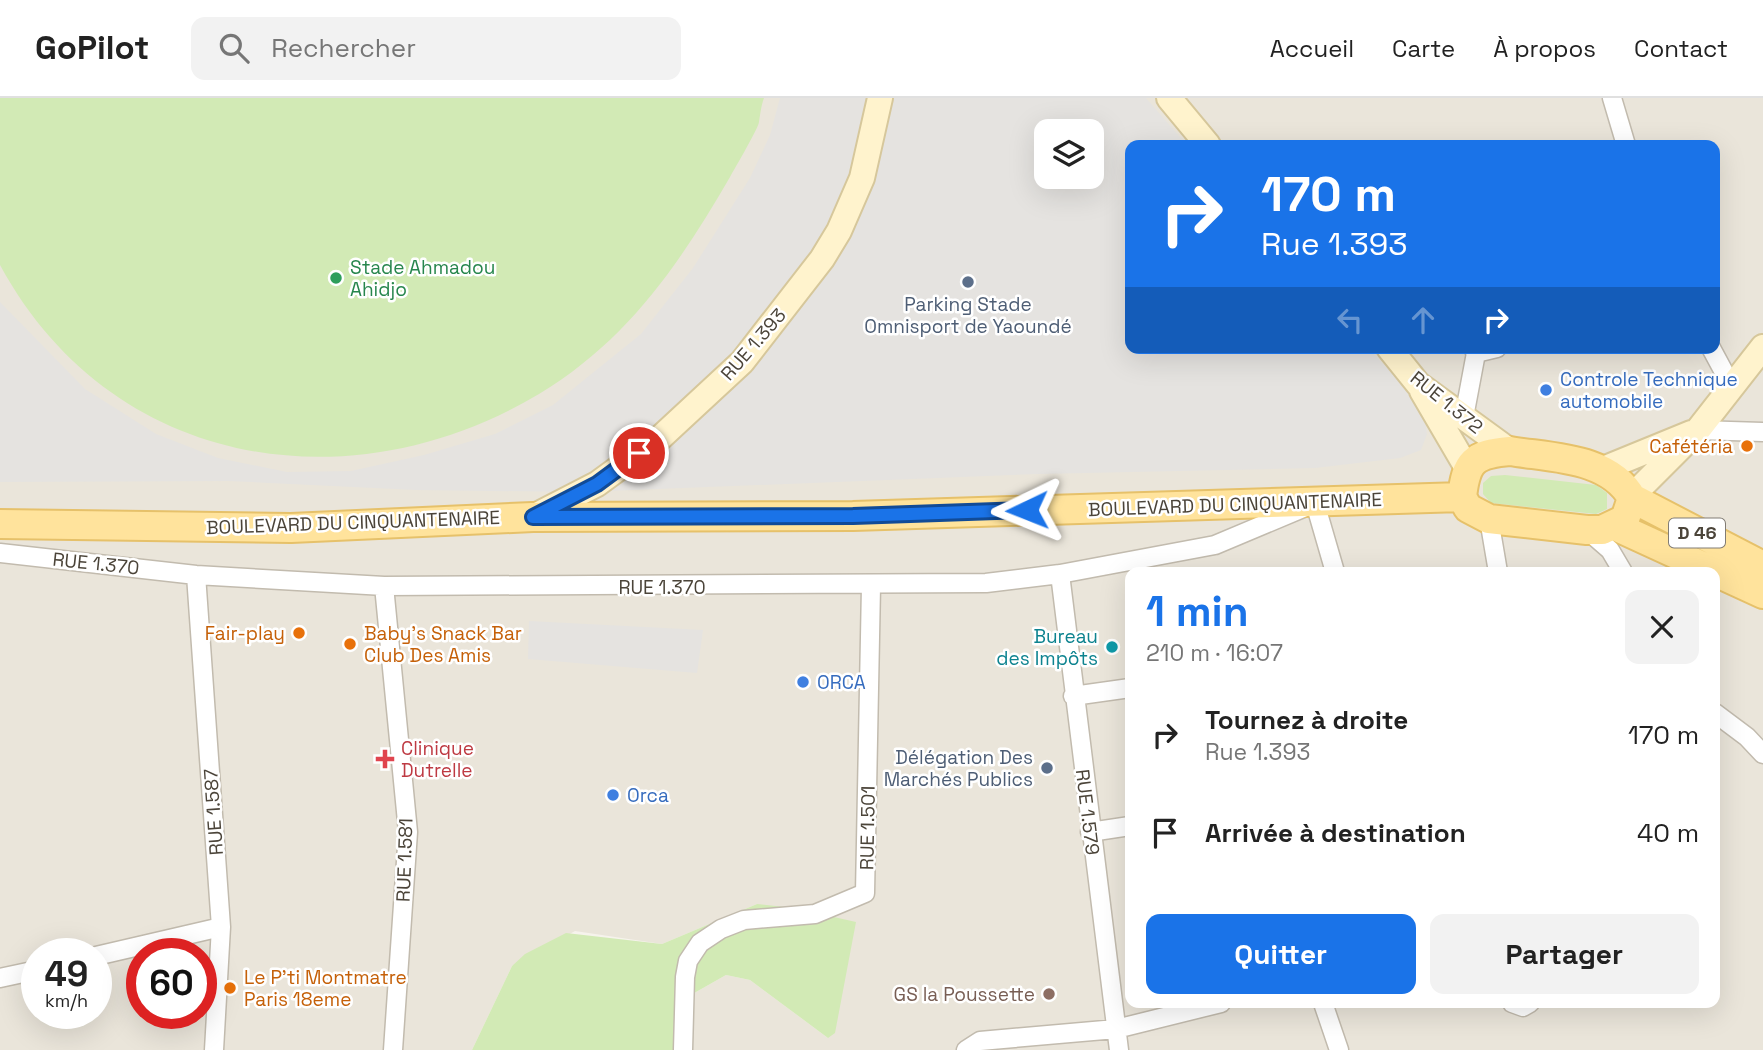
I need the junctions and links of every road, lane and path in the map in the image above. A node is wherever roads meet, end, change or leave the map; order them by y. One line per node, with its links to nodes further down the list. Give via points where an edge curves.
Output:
1 (880, 98): 21 (main road, RUE 1.393, via 862,178 839,231 742,362 660,438 597,484)
2 (1169, 98): 4 (main road)
3 (1612, 98): 5 (street)
4 (1204, 140)
5 (1625, 140)
6 (1763, 347): 11 (main road)
7 (1394, 354): 10 (main road, RUE 1.372)
8 (1474, 354): 12 (street)
9 (1714, 354): 11 (street)
10 (1419, 384): 12 (main road, RUE 1.372); 16 (main road)
11 (1732, 387): 13 (main road)
12 (1464, 417): 15 (main road, RUE 1.372)
13 (1698, 430): 14 (street); 17 (main road); 19 (main road)
14 (1763, 432)
15 (1510, 451): 16 (main road, via 1492,452); 17 (main road)
16 (1467, 468): 18 (main road)
17 (1603, 469): 19 (main road, via 1619,478)
18 (1462, 497): 20 (main road, BOULEVARD DU CINQUANTENAIRE); 22 (main road, via 1468,508)
19 (1632, 498): 24 (main road, via 1625,519); 27 (main road, D 46)
20 (1315, 503): 21 (main road, BOULEVARD DU CINQUANTENAIRE, via 853,516); 28 (street); 32 (street, RUE 1.370, via 1215,545)
21 (533, 517): 23 (main road, BOULEVARD DU CINQUANTENAIRE, via 291,528)
22 (1489, 519): 25 (main road); 29 (street)
23 (0, 524)
24 (1615, 526): 25 (main road); 31 (main road)
25 (1587, 530): 30 (street)
26 (0, 552): 34 (street, RUE 1.370)
27 (1763, 566)
28 (1334, 567)
29 (1497, 567)
30 (1620, 567)
31 (1704, 567)
32 (1060, 574): 36 (street, RUE 1.370, via 986,583); 39 (street, RUE 1.579)
33 (1720, 574): 37 (main road)
34 (196, 575): 35 (street, RUE 1.370); 44 (street, RUE 1.587)
35 (384, 586): 36 (street, RUE 1.370); 52 (street, RUE 1.581, via 408,832)
36 (871, 586): 53 (street, RUE 1.501, via 865,894 815,914 744,920 700,943 688,961 685,977)
37 (1763, 594)
38 (1125, 689): 39 (street)
39 (1073, 696): 43 (street, RUE 1.579)
40 (1720, 717): 41 (street)
41 (1763, 754)
42 (1125, 827): 43 (street)
43 (1090, 832): 50 (street, RUE 1.579)
44 (221, 927): 45 (street); 51 (street, RUE 1.587)
45 (112, 952)
46 (21, 973): 47 (street)
47 (0, 978)
48 (1201, 1008): 50 (street)
49 (1325, 1008): 56 (street)
50 (1116, 1029): 54 (street, via 980,1041); 55 (street, RUE 1.579)
51 (214, 1050)
52 (394, 1050)
53 (683, 1050)
54 (966, 1050)
55 (1119, 1050)
56 (1339, 1050)

